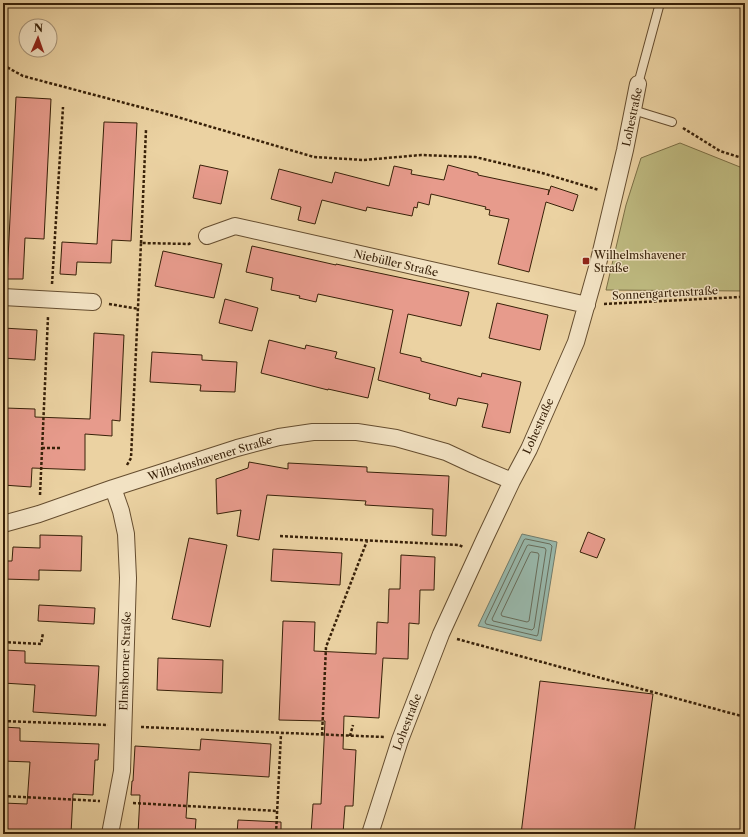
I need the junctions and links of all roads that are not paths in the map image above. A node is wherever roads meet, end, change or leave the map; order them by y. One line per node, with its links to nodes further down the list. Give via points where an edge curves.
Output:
1 (660, 3): 2 (lane, Lohestraße)
2 (638, 84): 3 (street, Lohestraße)
3 (634, 110): 4 (lane); 8 (street, Lohestraße)
4 (672, 122)
5 (207, 236): 8 (street, Niebüller Straße, via 235,226)
6 (3, 297): 7 (street)
7 (93, 302)
8 (587, 306): 9 (street, Lohestraße, via 576,342 529,449)
9 (512, 481): 10 (street, Wilhelmshavener Straße, via 446,452 396,438 357,432 313,432 279,437 237,448); 13 (street, Lohestraße, via 441,634 400,740)
10 (113, 488): 11 (street, Wilhelmshavener Straße); 12 (street, Elmshorner Straße, via 126,534 128,578 122,771)
11 (3, 524)
12 (110, 834)
13 (370, 834)

